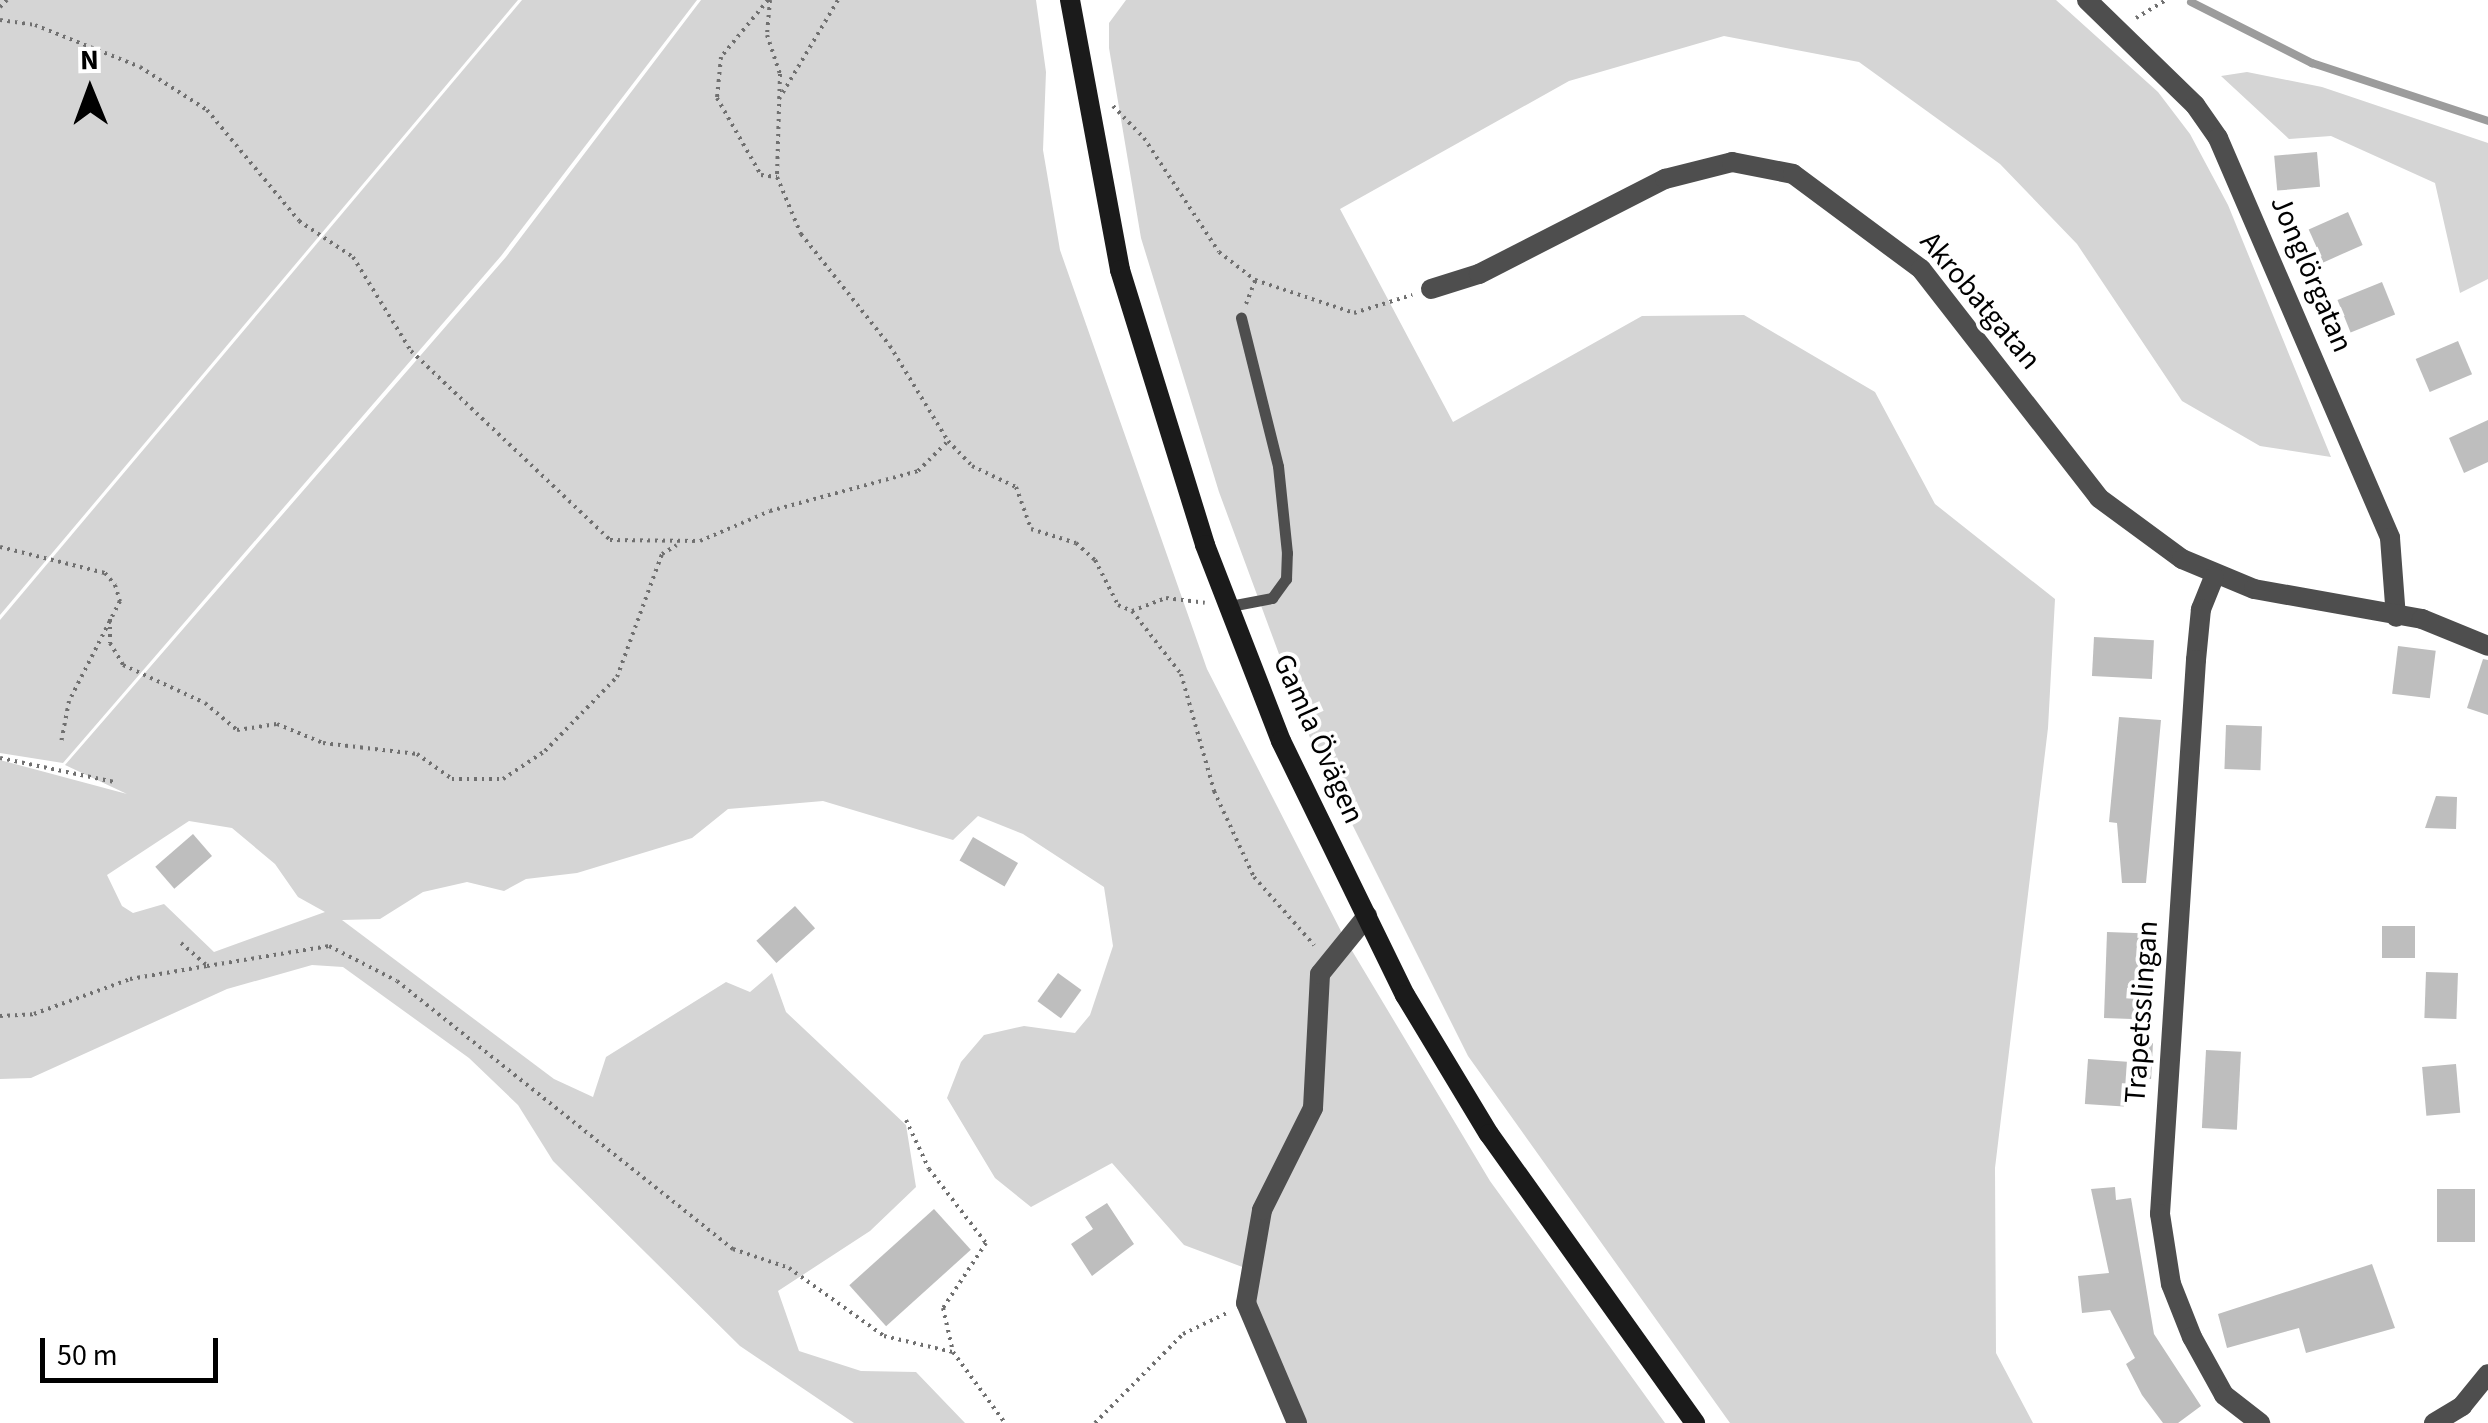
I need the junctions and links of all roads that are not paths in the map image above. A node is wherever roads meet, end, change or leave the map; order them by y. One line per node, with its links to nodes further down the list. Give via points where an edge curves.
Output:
1 (1070, 0): 6 (main road, Gamla Övägen, via 1120,270)
2 (2086, 0): 7 (street, Jonglörgatan, via 2194,105 2218,138 2390,538)
3 (1430, 289): 5 (street, Akrobatgatan, via 1479,274 1666,178 1732,162 1793,174 1921,268 2099,498)
4 (1241, 318): 6 (lane, via 1278,466 1287,553 1286,578 1272,598)
5 (2214, 577): 7 (street, Akrobatgatan); 13 (street, Trapetsslingan, via 2201,608 2196,660 2160,1214 2171,1284 2192,1338 2224,1395)
6 (1230, 606): 9 (main road, Gamla Övägen, via 1281,741)
7 (2396, 617): 8 (street, Akrobatgatan)
8 (2488, 646)
9 (1366, 916): 11 (street, via 1328,956 1313,1108 1262,1210 1246,1303); 12 (main road, Gamla Övägen, via 1489,1134)
10 (2488, 1374): 14 (street, via 2462,1406)
11 (1297, 1423)
12 (1695, 1423)
13 (2260, 1423)
14 (2434, 1423)

